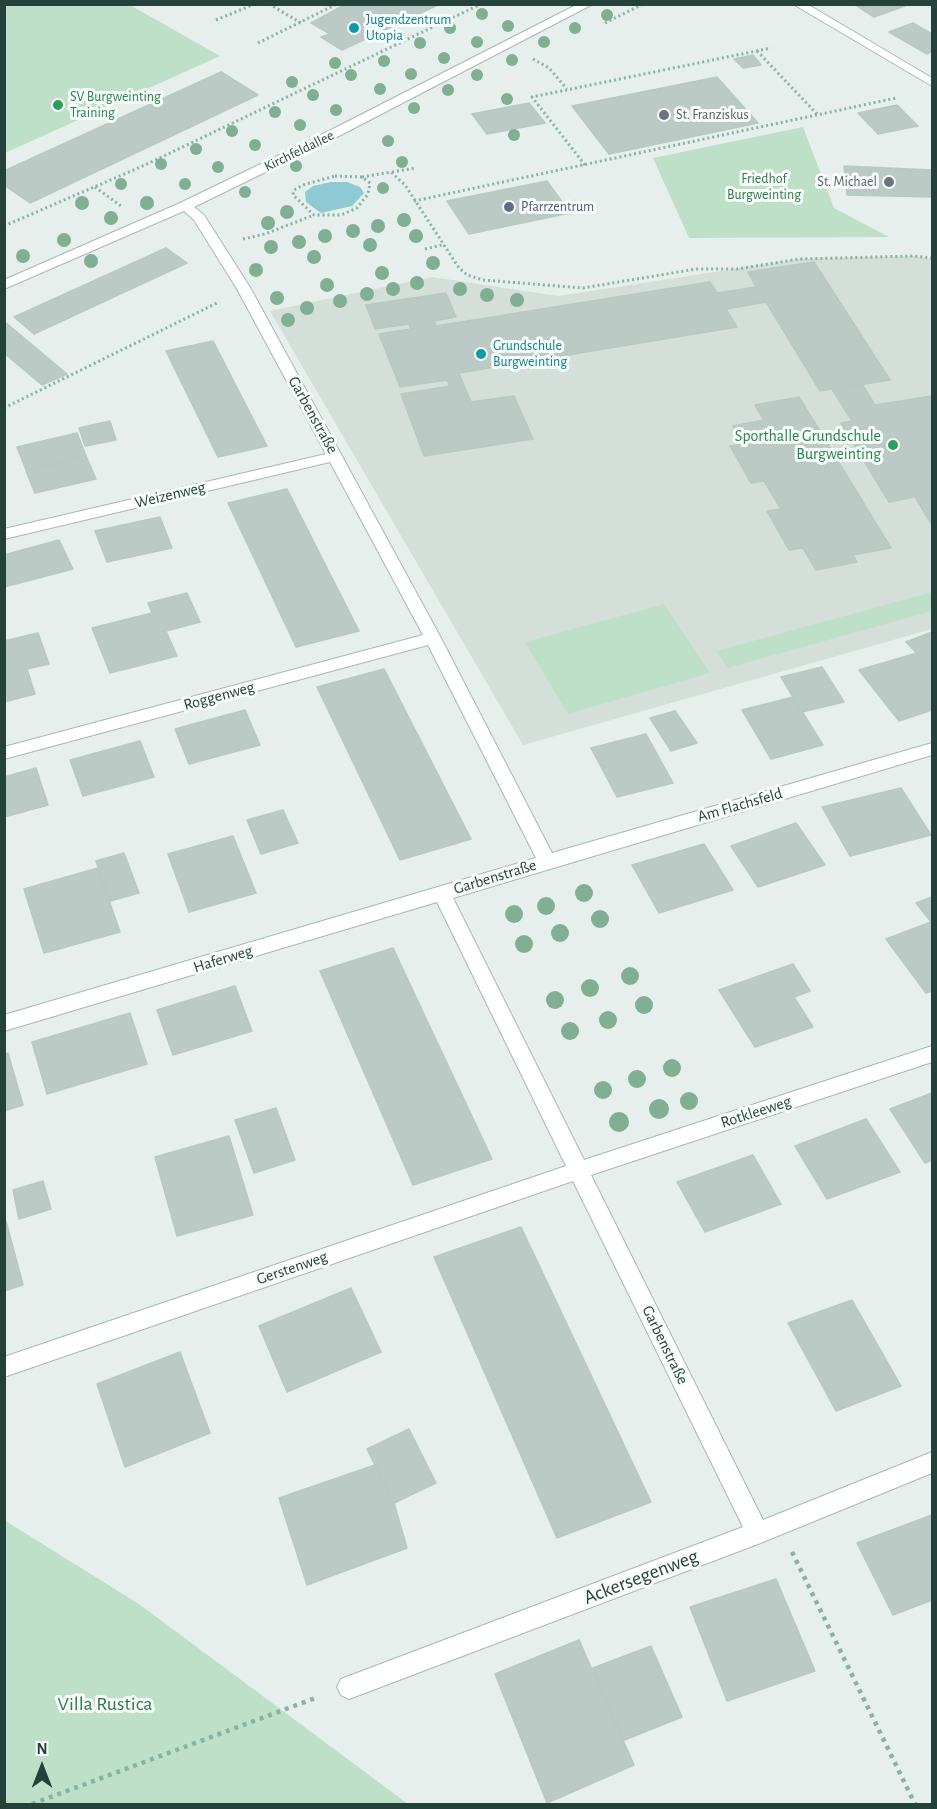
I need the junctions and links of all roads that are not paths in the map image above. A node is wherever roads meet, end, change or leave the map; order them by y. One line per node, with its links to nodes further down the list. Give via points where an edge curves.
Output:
1 (588, 4): 4 (street, Kirchfeldallee)
2 (798, 4): 3 (street)
3 (933, 83)
4 (185, 206): 5 (street, Kirchfeldallee); 6 (street, Garbenstraße, via 200,218 244,289)
5 (4, 285)
6 (335, 456): 7 (street, Weizenweg); 8 (street, Garbenstraße)
7 (4, 534)
8 (433, 638): 10 (street, Roggenweg); 11 (street, Garbenstraße)
9 (933, 749): 11 (street, Am Flachsfeld)
10 (4, 753)
11 (547, 861): 12 (street, Garbenstraße)
12 (442, 894): 13 (street, Haferweg); 15 (street, Garbenstraße)
13 (4, 1023)
14 (933, 1054): 15 (street, Rotkleeweg)
15 (579, 1170): 16 (street, Gerstenweg); 18 (street, Garbenstraße)
16 (4, 1366)
17 (933, 1464): 18 (street, Ackersegenweg)
18 (768, 1529): 19 (street, Ackersegenweg)
19 (349, 1687)

